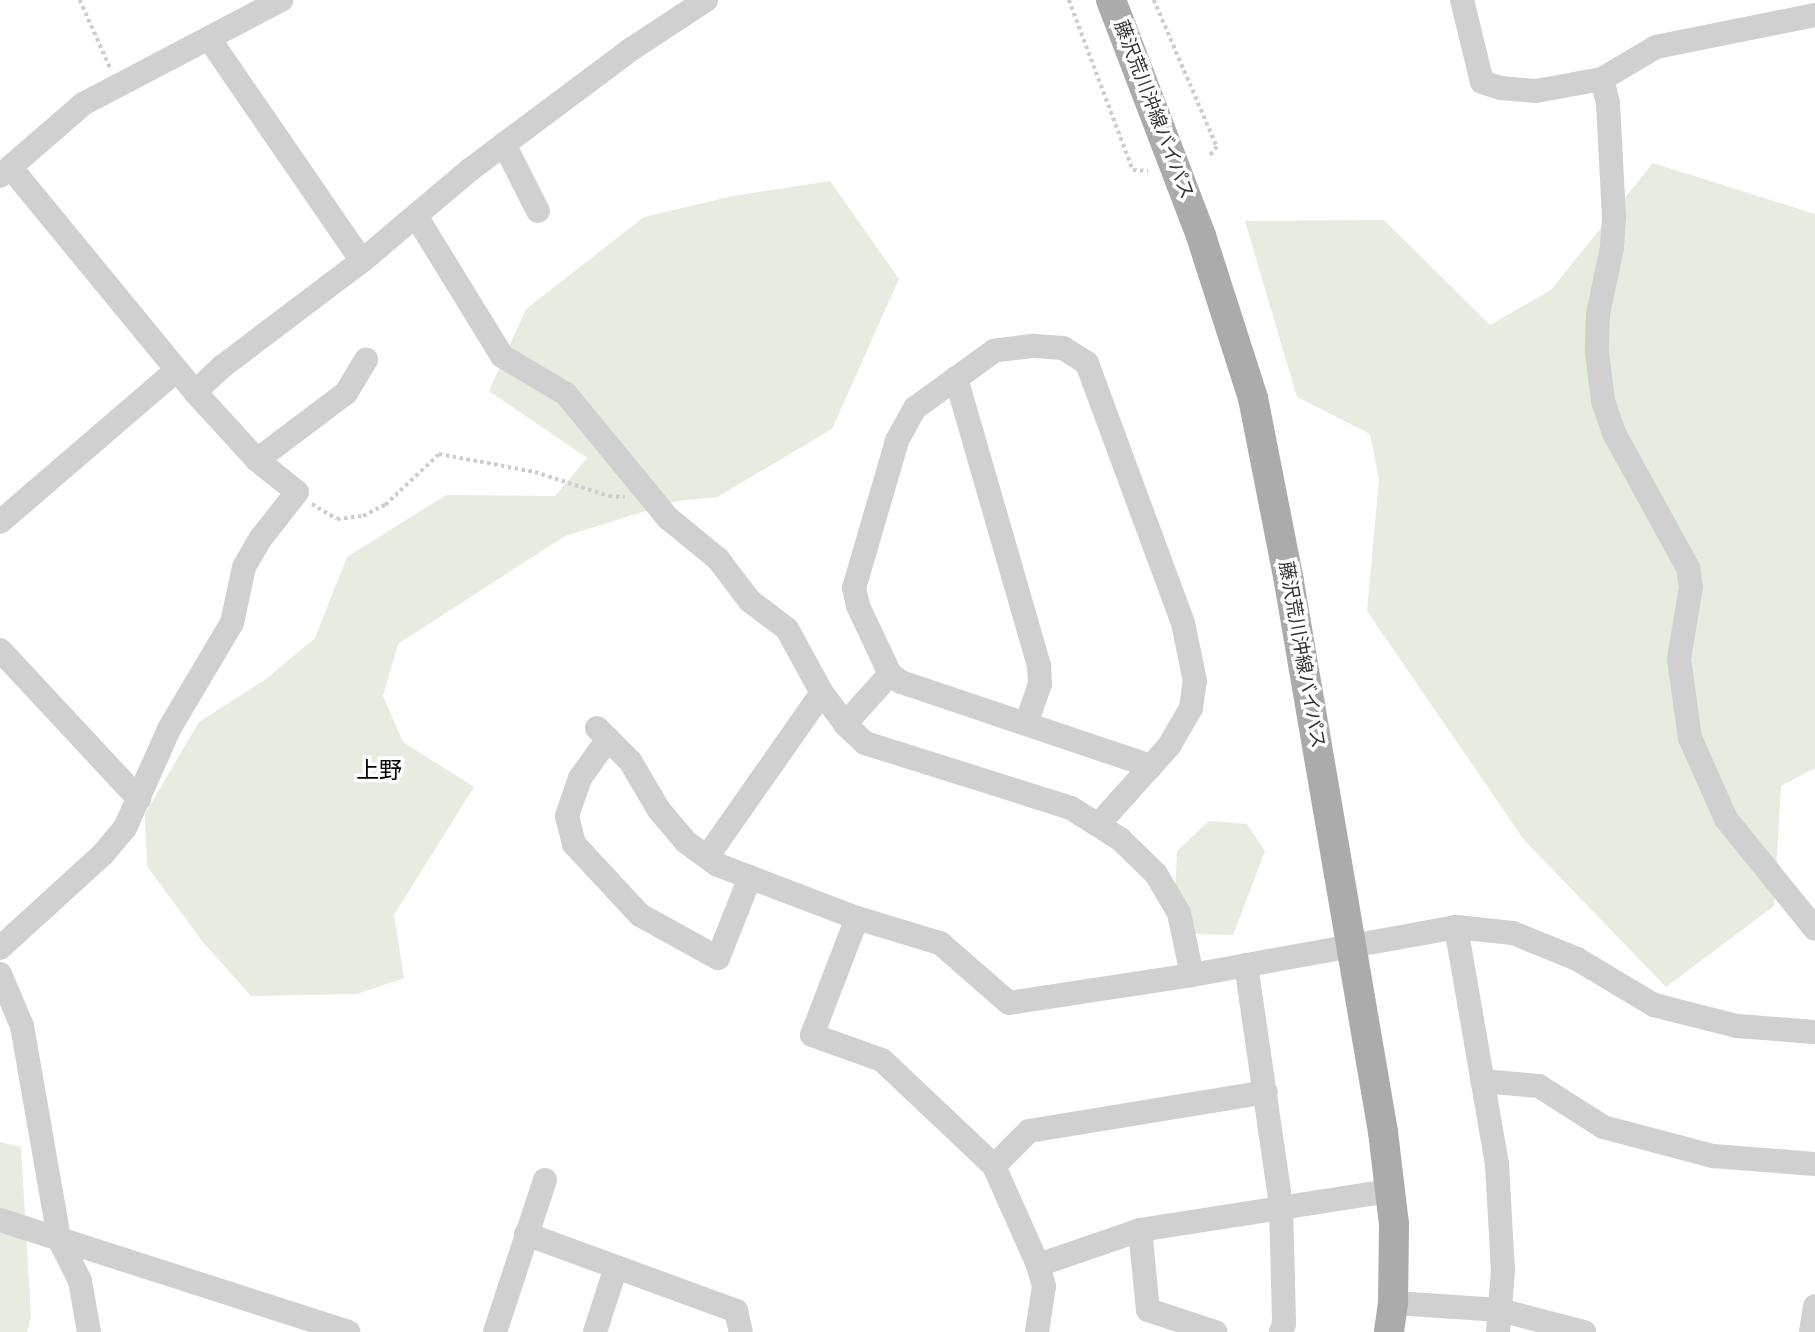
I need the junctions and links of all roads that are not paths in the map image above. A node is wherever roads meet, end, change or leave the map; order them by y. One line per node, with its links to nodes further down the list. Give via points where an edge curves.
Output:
1 (281, 0): 6 (street)
2 (706, 0): 8 (street)
3 (1111, 0): 32 (main road, 藤沢荒川沖線バイパス, via 1201,236 1253,398)
4 (1462, 0): 7 (street, via 1482,82 1536,91)
5 (1815, 15): 7 (street, via 1656,47)
6 (210, 40): 9 (street, via 83,104); 12 (street)
7 (1602, 79): 31 (street, via 1608,103 1615,217 1598,314 1603,401 1615,435 1688,568 1691,587 1679,659 1690,738 1726,819)
8 (504, 144): 10 (street); 11 (street)
9 (5, 172): 14 (street)
10 (538, 211)
11 (416, 216): 12 (street); 21 (street, via 502,356 566,394 668,518 718,559 750,601 786,629)
12 (362, 261): 16 (street)
13 (366, 360): 17 (street, via 346,393)
14 (177, 370): 16 (street); 18 (street)
15 (956, 378): 20 (street, via 915,408 897,441 854,587 858,606); 23 (street, via 1039,665 1040,684); 24 (street, via 994,351 1032,346 1063,348 1087,363 1183,623 1195,681 1191,708 1170,746)
16 (195, 392): 17 (street)
17 (257, 460): 25 (street, via 297,492 244,567 232,623 169,729)
18 (0, 522)
19 (0, 650): 25 (street)
20 (890, 674): 22 (street); 23 (street)
21 (822, 693): 22 (street); 27 (street)
22 (845, 724): 26 (street, via 865,743 1071,808)
23 (1026, 724): 24 (street)
24 (1152, 766): 26 (street)
25 (139, 799): 33 (street, via 125,828 103,854)
26 (1098, 825): 36 (street, via 1120,839 1156,874 1179,913)
27 (707, 857): 28 (street); 28 (street, via 686,842 659,810 630,761 603,734 567,816 574,844 640,915 718,958)
28 (750, 877): 29 (street)
29 (857, 918): 36 (street, via 940,943 1009,1003); 41 (street, via 813,1035 881,1060)
30 (1456, 927): 32 (street); 37 (street, via 1513,933 1577,958 1654,1005 1737,1026); 38 (street)
31 (1815, 929)
32 (1352, 946): 34 (street); 62 (main road, 藤沢荒川沖線バイパス, via 1392,1191 1394,1269)
33 (0, 948)
34 (1246, 965): 36 (street); 39 (street)
35 (0, 974): 48 (street, via 22,1026)
36 (1192, 975)
37 (1815, 1032)
38 (1482, 1081): 40 (street, via 1539,1086 1603,1127 1713,1156); 53 (street, via 1501,1202)
39 (1266, 1092): 41 (street, via 1029,1131); 44 (street)
40 (1815, 1164)
41 (994, 1166): 49 (street)
42 (545, 1180): 47 (street)
43 (1375, 1193): 44 (street)
44 (1281, 1206): 46 (street); 61 (street)
45 (0, 1220): 48 (street)
46 (1140, 1230): 49 (street); 60 (street, via 1148,1310)
47 (526, 1234): 50 (street); 56 (street)
48 (59, 1239): 54 (street, via 80,1281); 55 (street)
49 (1038, 1265): 59 (street, via 1044,1286)
50 (616, 1267): 57 (street); 58 (street, via 736,1311)
51 (1410, 1304): 53 (street)
52 (1815, 1307): 64 (street)
53 (1499, 1321): 63 (street)
54 (89, 1332)
55 (348, 1332)
56 (495, 1332)
57 (594, 1332)
58 (741, 1332)
59 (1037, 1332)
60 (1215, 1332)
61 (1281, 1332)
62 (1389, 1332)
63 (1584, 1332)
64 (1811, 1332)

